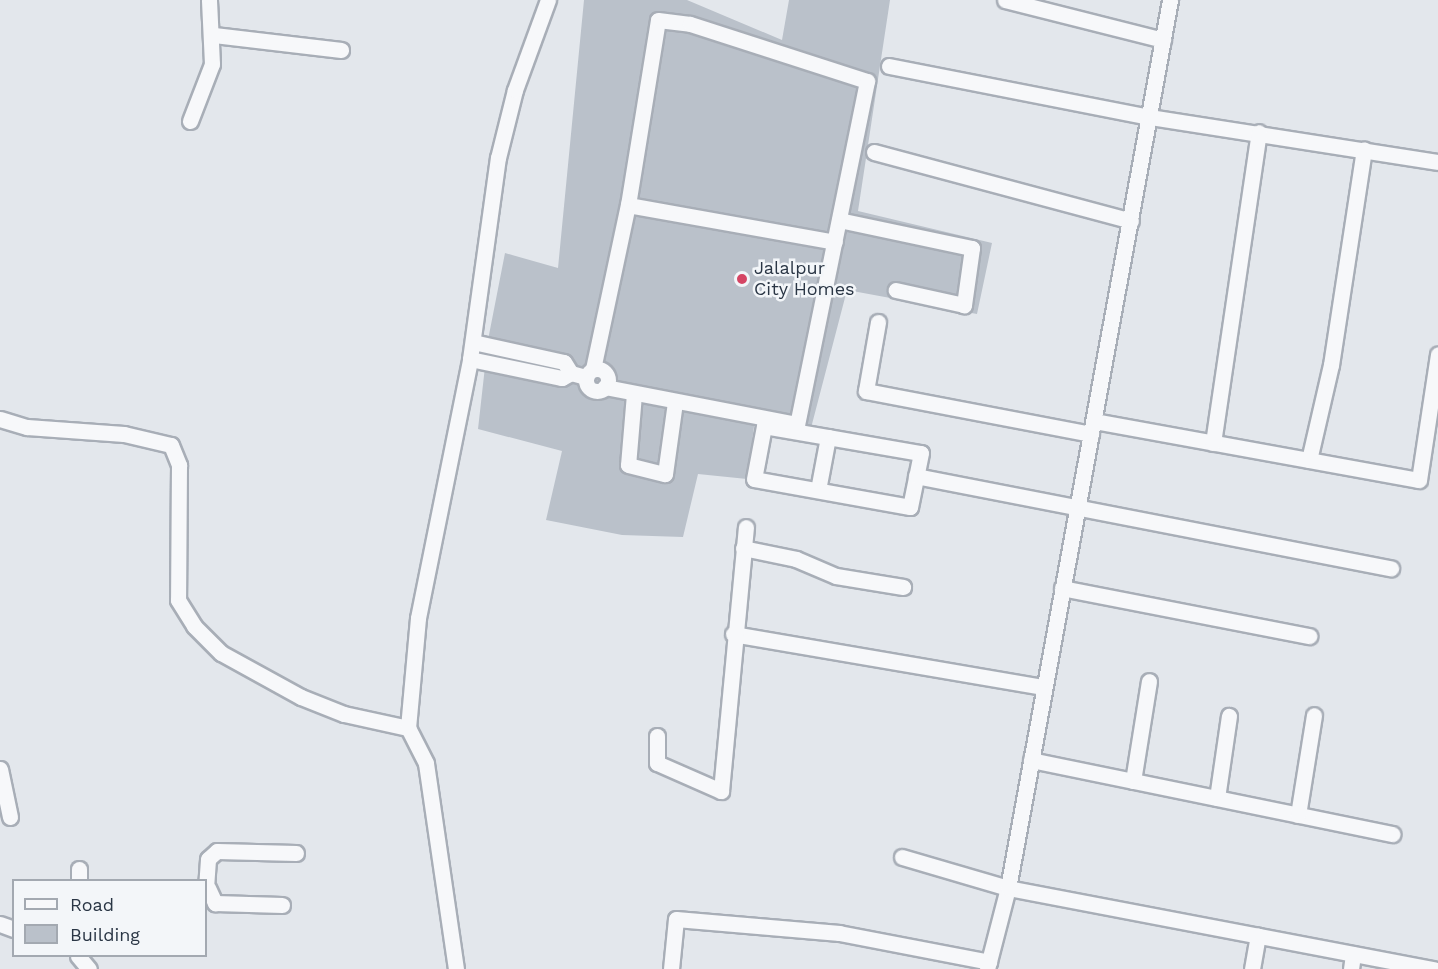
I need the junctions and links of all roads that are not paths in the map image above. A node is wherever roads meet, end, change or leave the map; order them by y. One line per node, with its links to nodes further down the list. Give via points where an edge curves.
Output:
1 (209, 0): 5 (street)
2 (548, 0): 21 (street, via 515,90 498,158)
3 (1005, 0): 6 (street)
4 (1170, 0): 6 (street)
5 (214, 35): 7 (street); 10 (street, via 212,64)
6 (1163, 40): 9 (street)
7 (341, 50)
8 (889, 66): 9 (street)
9 (1150, 117): 11 (street); 17 (street)
10 (190, 121)
11 (1259, 132): 12 (street); 30 (street)
12 (1364, 150): 14 (street); 31 (street, via 1331,365)
13 (874, 152): 17 (street)
14 (1438, 162)
15 (627, 205): 16 (street, via 658,20 690,24 867,81); 18 (street); 24 (street)
16 (839, 220): 18 (street); 19 (street, via 972,248 964,305)
17 (1131, 221): 28 (street)
18 (835, 242): 26 (street, via 797,424)
19 (896, 290)
20 (878, 322): 28 (street, via 866,391)
21 (473, 342): 23 (street); 24 (street, via 564,362)
22 (1438, 354): 31 (street, via 1419,480)
23 (470, 359): 24 (street, via 562,378); 46 (street, via 418,618)
24 (583, 373): 25 (street, via 606,373 605,387)
25 (634, 394): 26 (street); 26 (street, via 628,465 665,474)
26 (675, 402)
27 (0, 419): 46 (street, via 75,434 152,438 171,445 179,465 178,600 194,626 221,653 301,697 344,714)
28 (1093, 428): 30 (street); 34 (street)
29 (828, 437): 32 (street, via 921,453); 33 (street); 33 (street, via 764,426 754,479)
30 (1213, 443): 31 (street)
31 (1309, 460)
32 (916, 476): 33 (street, via 910,507); 34 (street)
33 (818, 490)
34 (1077, 508): 37 (street); 39 (street)
35 (746, 526): 36 (street)
36 (743, 548): 38 (street, via 796,559 836,576); 40 (street)
37 (1391, 568)
38 (903, 587)
39 (1062, 588): 41 (street); 43 (street)
40 (733, 634): 43 (street); 47 (street, via 721,792 657,763)
41 (1310, 636)
42 (1149, 681): 50 (street)
43 (1044, 687): 48 (street)
44 (1314, 715): 52 (street)
45 (1229, 716): 51 (street)
46 (408, 728): 65 (street, via 426,762)
47 (657, 736)
48 (1031, 760): 50 (street); 58 (street)
49 (0, 768): 53 (street)
50 (1133, 781): 51 (street)
51 (1217, 798): 52 (street)
52 (1298, 815): 54 (street)
53 (10, 817)
54 (1393, 834)
55 (297, 853): 57 (street, via 217,851 208,860)
56 (902, 857): 58 (street)
57 (207, 888): 59 (street, via 215,903)
58 (1008, 888): 60 (street); 63 (street)
59 (282, 905)
60 (1258, 936): 62 (street); 67 (street)
61 (79, 957): 64 (street)
62 (1352, 961): 68 (street)
63 (988, 966): 66 (street, via 839,933 676,919)
64 (89, 969)
65 (456, 969)
66 (672, 969)
67 (1252, 969)
68 (1434, 969)

